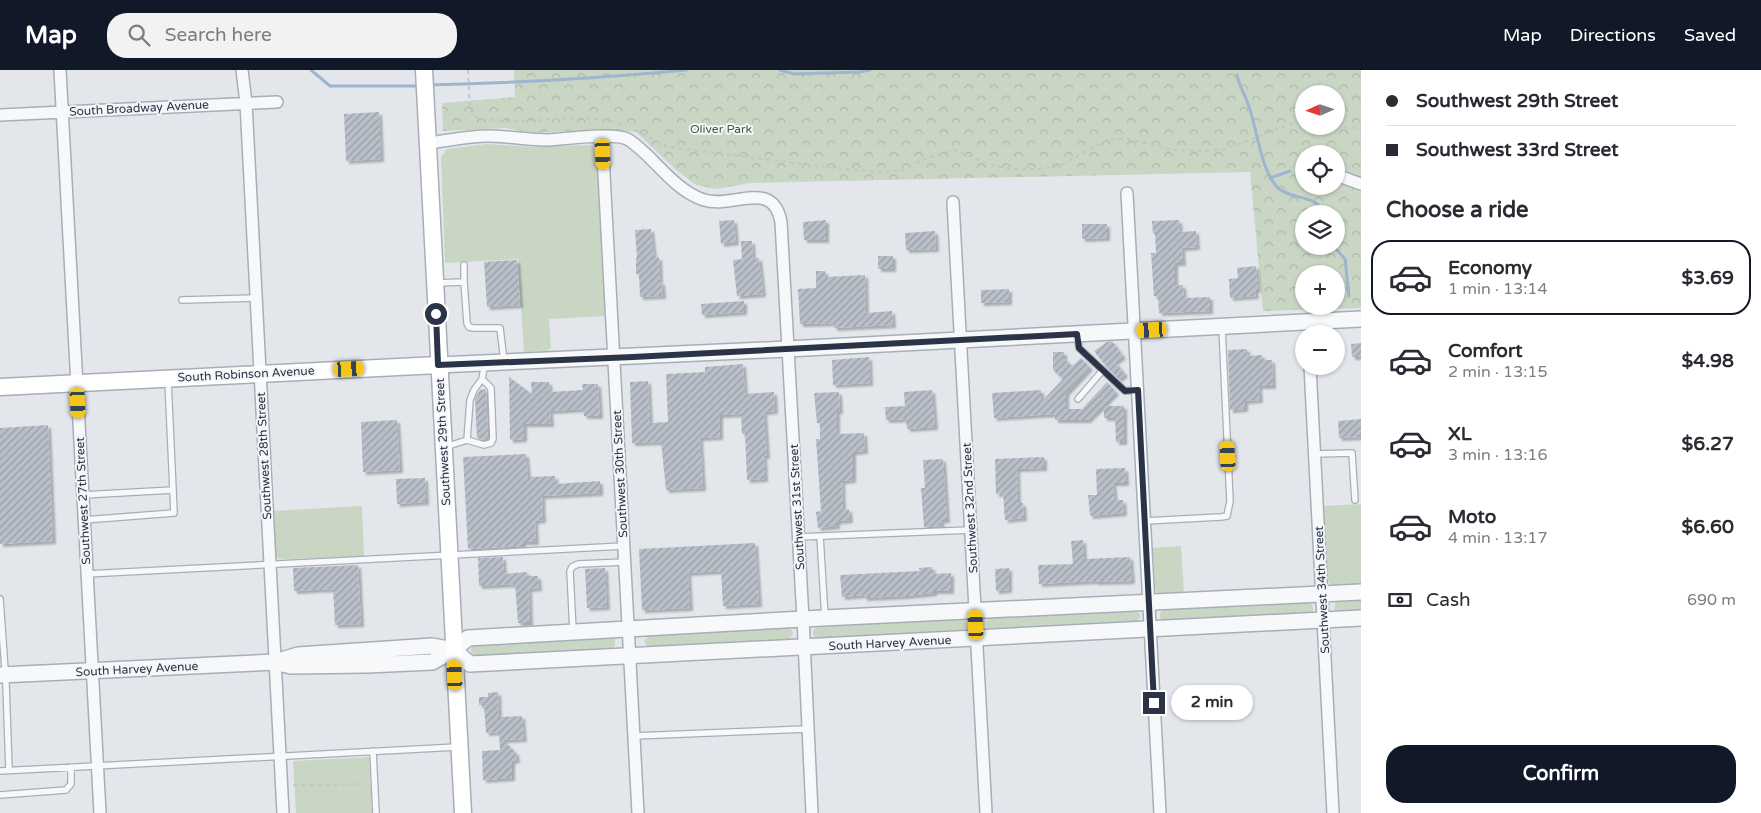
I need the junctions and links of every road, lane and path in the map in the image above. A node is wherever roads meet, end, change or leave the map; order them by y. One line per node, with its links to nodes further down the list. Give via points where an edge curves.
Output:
1 (60, 70): 7 (street, Southwest 27th Street)
2 (242, 70): 6 (street, Southwest 28th Street)
3 (424, 70): 13 (main road, Southwest 29th Street)
4 (468, 70): 9 (path, via 470,108 473,116 482,119 589,119 618,123 668,147 885,172 903,170 942,152 954,150 1009,169 1037,170 1059,166 1109,139 1127,139 1175,150 1226,149)
5 (277, 102): 6 (street, South Broadway Avenue)
6 (246, 103): 7 (street, South Broadway Avenue); 21 (street, Southwest 28th Street)
7 (63, 112): 8 (street, South Broadway Avenue); 40 (street, Southwest 27th Street)
8 (0, 115)
9 (1295, 124)
10 (1345, 126): 11 (path)
11 (1361, 129)
12 (602, 136): 13 (street, via 534,140 490,136); 30 (street, Southwest 31st Street, via 620,137 632,142 676,183 700,199 728,202 758,197 771,203 781,222); 31 (street, Southwest 30th Street)
13 (427, 143): 20 (main road, Southwest 29th Street)
14 (1345, 178): 15 (street)
15 (1361, 184)
16 (1127, 193): 27 (street)
17 (953, 202): 29 (street, Southwest 32nd Street)
18 (464, 265): 19 (lane)
19 (464, 282): 20 (lane); 32 (lane, via 467,323 473,328 500,328)
20 (434, 283): 34 (main road, Southwest 29th Street)
21 (256, 298): 22 (lane); 36 (street, Southwest 28th Street)
22 (182, 300)
23 (1361, 319): 24 (street, South Robinson Avenue)
24 (1326, 325)
25 (1222, 326): 26 (street, South Robinson Avenue); 27 (street, South Robinson Avenue); 51 (lane, via 1229,511 1222,517)
26 (1295, 328)
27 (1135, 331): 28 (street, South Robinson Avenue); 42 (street)
28 (1077, 334): 29 (street, South Robinson Avenue); 35 (lane, via 1079,348)
29 (961, 340): 30 (street, South Robinson Avenue); 52 (street, Southwest 32nd Street)
30 (787, 350): 31 (street, South Robinson Avenue); 54 (street, Southwest 31st Street)
31 (614, 358): 32 (street, South Robinson Avenue); 55 (street, Southwest 30th Street)
32 (504, 362): 33 (street, South Robinson Avenue)
33 (485, 363): 34 (street, South Robinson Avenue); 39 (lane)
34 (438, 365): 36 (main road, South Robinson Avenue); 45 (main road, Southwest 29th Street)
35 (1103, 370): 42 (lane, via 1125,391); 43 (lane)
36 (260, 373): 38 (main road, South Robinson Avenue); 58 (street, Southwest 28th Street)
37 (1311, 375): 46 (street, Southwest 34th Street)
38 (168, 378): 40 (main road, South Robinson Avenue); 47 (lane)
39 (482, 380): 44 (lane, via 470,400); 44 (lane, via 491,388 493,438 491,443 484,445)
40 (77, 382): 41 (main road, South Robinson Avenue); 48 (street, Southwest 27th Street)
41 (0, 387)
42 (1138, 390): 51 (street)
43 (1078, 399)
44 (467, 440): 45 (lane)
45 (443, 447): 56 (main road, Southwest 29th Street)
46 (1315, 454): 49 (lane, via 1352,452); 61 (street, Southwest 34th Street)
47 (174, 490): 48 (lane); 50 (lane, via 174,513)
48 (82, 495): 50 (street, Southwest 27th Street)
49 (1355, 500)
50 (84, 520): 59 (street, Southwest 27th Street)
51 (1144, 521): 63 (street)
52 (970, 530): 53 (lane); 64 (street, Southwest 32nd Street)
53 (820, 536): 54 (lane); 65 (lane)
54 (798, 537): 67 (street, Southwest 31st Street)
55 (624, 546): 56 (lane); 57 (street, Southwest 30th Street)
56 (449, 556): 58 (lane); 74 (main road, Southwest 29th Street)
57 (625, 562): 69 (street, Southwest 30th Street); 71 (lane, via 572,567)
58 (270, 565): 59 (lane); 76 (street, Southwest 28th Street)
59 (86, 574): 77 (street, Southwest 27th Street)
60 (1361, 592): 61 (street, South Harvey Avenue)
61 (1322, 594): 63 (street, South Harvey Avenue); 68 (street, Southwest 34th Street)
62 (0, 599): 78 (lane)
63 (1149, 603): 64 (street, South Harvey Avenue); 70 (street)
64 (975, 612): 65 (street, South Harvey Avenue); 72 (street, Southwest 32nd Street)
65 (824, 618): 67 (street, South Harvey Avenue)
66 (1361, 618): 68 (street, South Harvey Avenue)
67 (803, 619): 69 (street, South Harvey Avenue); 73 (street, Southwest 31st Street)
68 (1323, 620): 70 (street, South Harvey Avenue); 99 (street, Southwest 34th Street)
69 (629, 630): 71 (street, South Harvey Avenue); 75 (street, Southwest 30th Street)
70 (1150, 630): 72 (street, South Harvey Avenue); 98 (street)
71 (574, 633): 74 (street, South Harvey Avenue, via 468,638)
72 (977, 638): 73 (street, South Harvey Avenue); 97 (street, Southwest 32nd Street)
73 (804, 648): 75 (street, South Harvey Avenue); 79 (street, Southwest 31st Street)
74 (454, 650): 75 (street, South Harvey Avenue, via 470,664); 76 (street, South Harvey Avenue, via 432,662 291,666); 81 (main road, Southwest 29th Street)
75 (630, 656): 80 (street, Southwest 30th Street)
76 (274, 662): 77 (street, South Harvey Avenue); 83 (street, Southwest 28th Street)
77 (91, 671): 78 (street, South Harvey Avenue); 84 (street, Southwest 27th Street)
78 (2, 675): 86 (lane)
79 (808, 729): 80 (lane); 96 (street, Southwest 31st Street)
80 (634, 736): 95 (street, Southwest 30th Street)
81 (459, 746): 82 (lane); 94 (main road, Southwest 29th Street)
82 (373, 751): 83 (lane); 88 (lane)
83 (279, 756): 84 (lane); 89 (street, Southwest 28th Street)
84 (98, 766): 85 (lane); 91 (street, Southwest 27th Street)
85 (72, 767): 86 (lane); 90 (lane, via 71,784 66,790)
86 (9, 770): 87 (lane)
87 (0, 771)
88 (375, 783): 89 (path); 93 (lane)
89 (281, 786): 92 (street, Southwest 28th Street)
90 (0, 795)
91 (100, 813)
92 (283, 813)
93 (376, 813)
94 (462, 813)
95 (638, 813)
96 (812, 813)
97 (986, 813)
98 (1160, 813)
99 (1333, 813)

